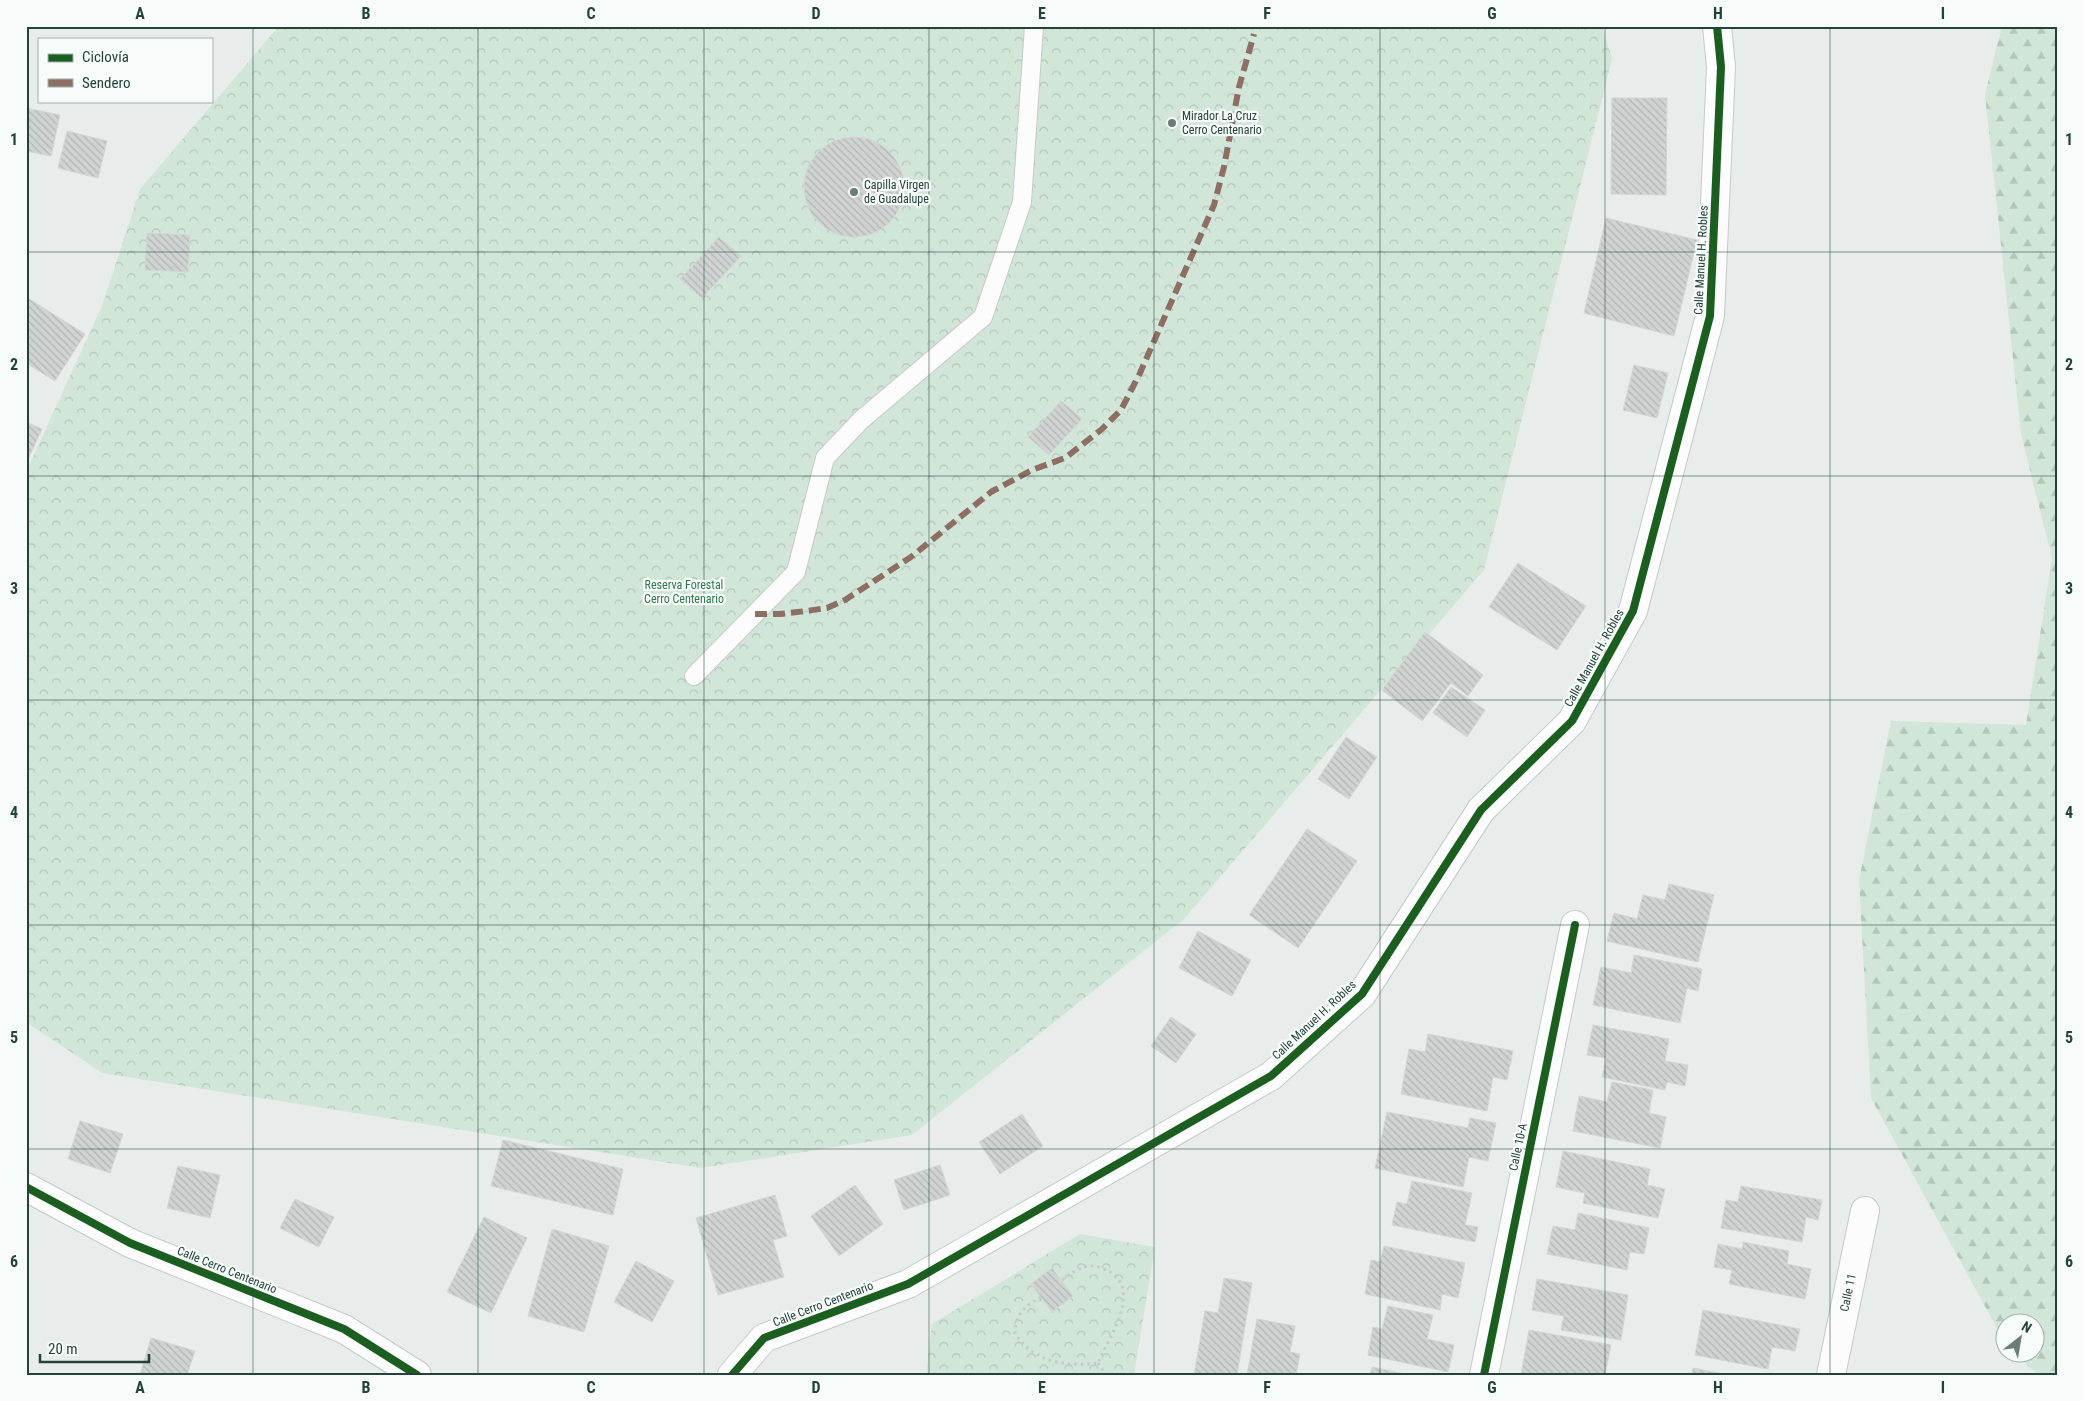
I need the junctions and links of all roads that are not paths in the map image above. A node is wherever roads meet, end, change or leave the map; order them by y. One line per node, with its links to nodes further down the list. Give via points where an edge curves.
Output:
1 (1034, 26): 3 (lane, via 1022,202 983,316 861,420 825,458 796,572)
2 (1717, 26): 7 (street, Calle Manuel H. Robles, via 1721,67 1710,316 1633,611 1572,721 1481,810 1362,994 1271,1076)
3 (694, 676)
4 (1575, 924): 10 (street, Calle 10-A)
5 (26, 1187): 8 (street, Calle Cerro Centenario, via 130,1243 344,1329)
6 (1865, 1211): 11 (street, Calle 11)
7 (908, 1284): 9 (street, Calle Cerro Centenario, via 764,1338)
8 (417, 1375)
9 (732, 1375)
10 (1484, 1375)
11 (1831, 1375)

